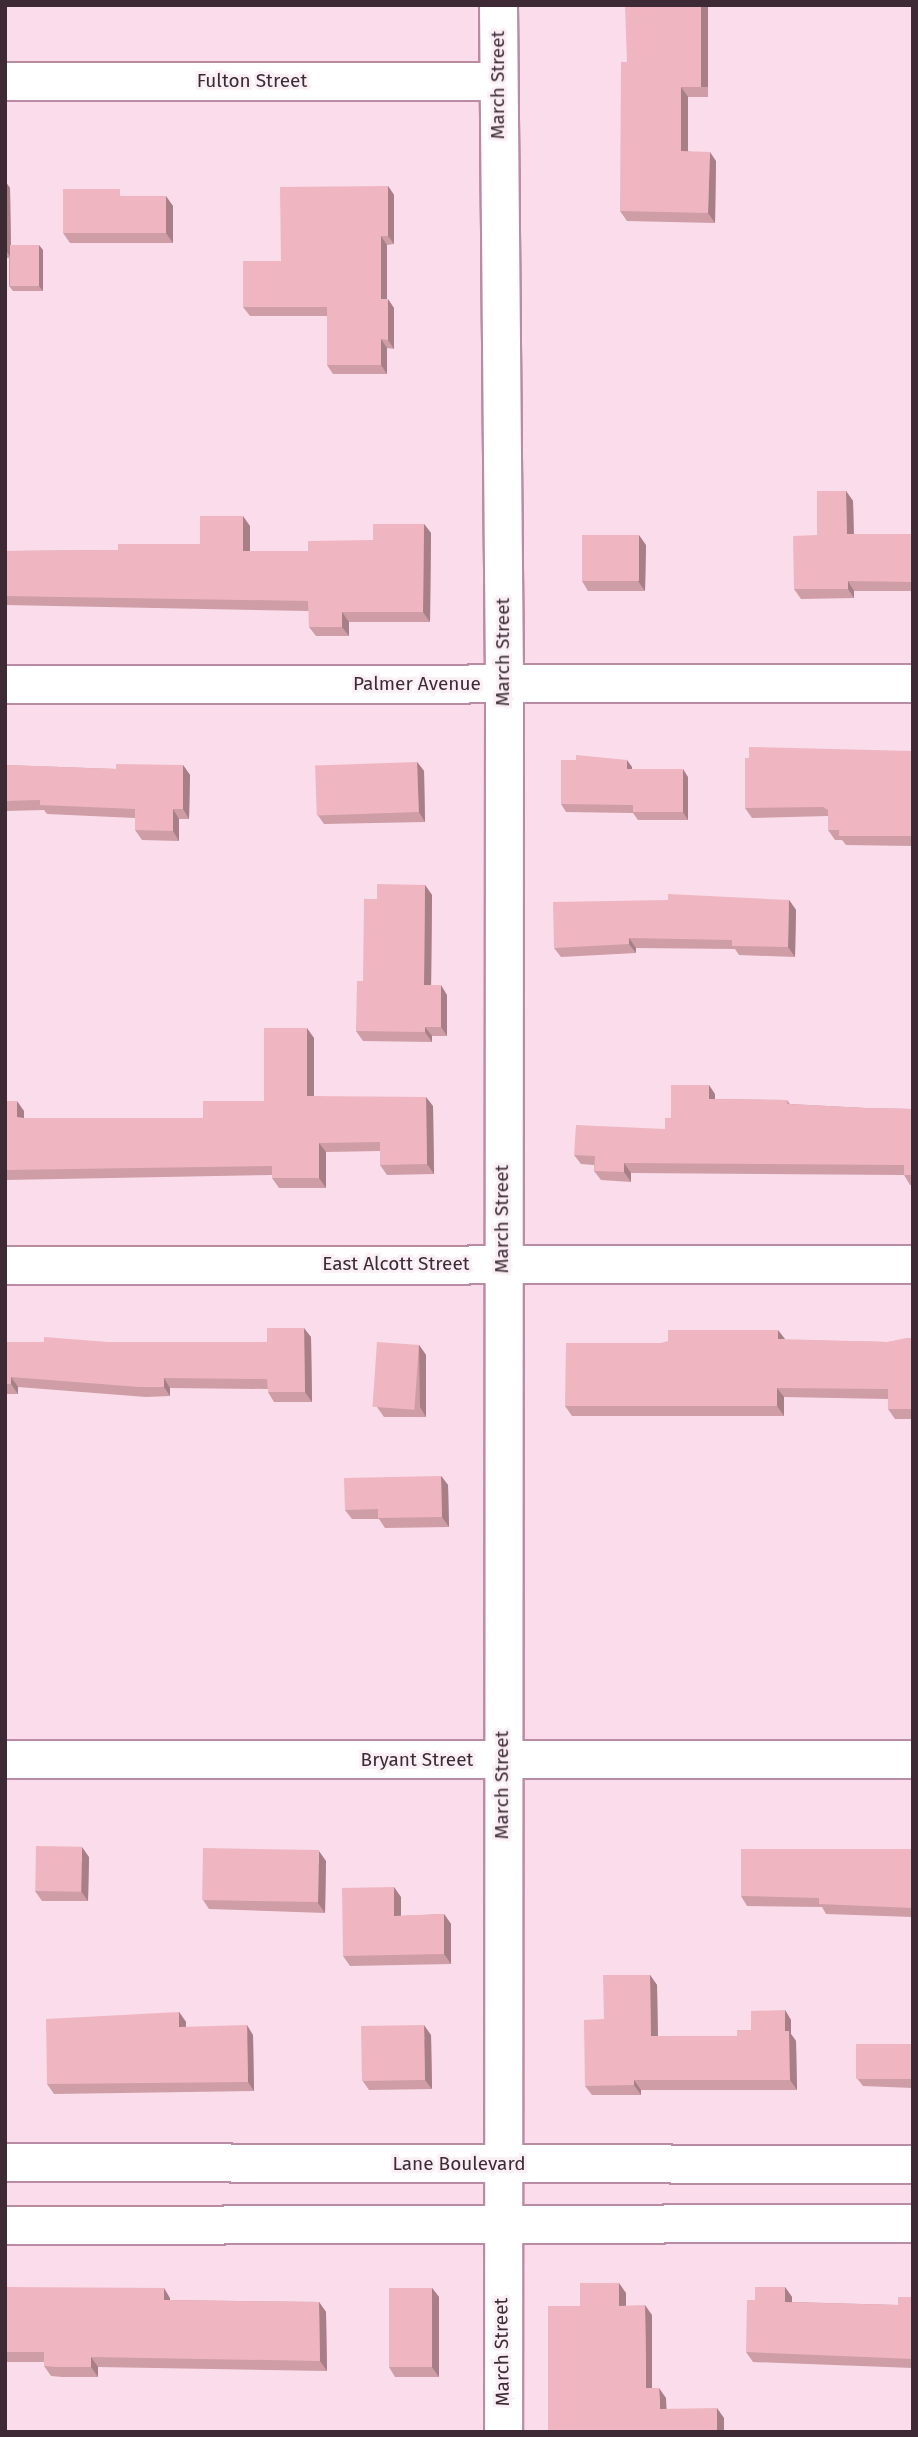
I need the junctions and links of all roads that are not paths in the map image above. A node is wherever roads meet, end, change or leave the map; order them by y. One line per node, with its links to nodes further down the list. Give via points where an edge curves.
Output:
1 (498, 5): 3 (street, March Street)
2 (5, 81): 3 (street, Fulton Street)
3 (498, 81): 6 (street, March Street)
4 (913, 683): 6 (street, Palmer Avenue)
5 (5, 684): 6 (street, Palmer Avenue)
6 (504, 684): 7 (street, March Street)
7 (502, 1264): 8 (street, East Alcott Street); 9 (street, East Alcott Street); 11 (street, March Street)
8 (913, 1264)
9 (5, 1265)
10 (5, 1759): 11 (street, Bryant Street)
11 (502, 1759): 12 (street, Bryant Street); 15 (street, March Street)
12 (913, 1759)
13 (5, 2162): 15 (street, Lane Boulevard)
14 (913, 2164): 15 (street, Lane Boulevard)
15 (501, 2165): 18 (street, March Street)
16 (913, 2223): 18 (street)
17 (5, 2225): 18 (street)
18 (501, 2225): 19 (street, March Street)
19 (503, 2432)

